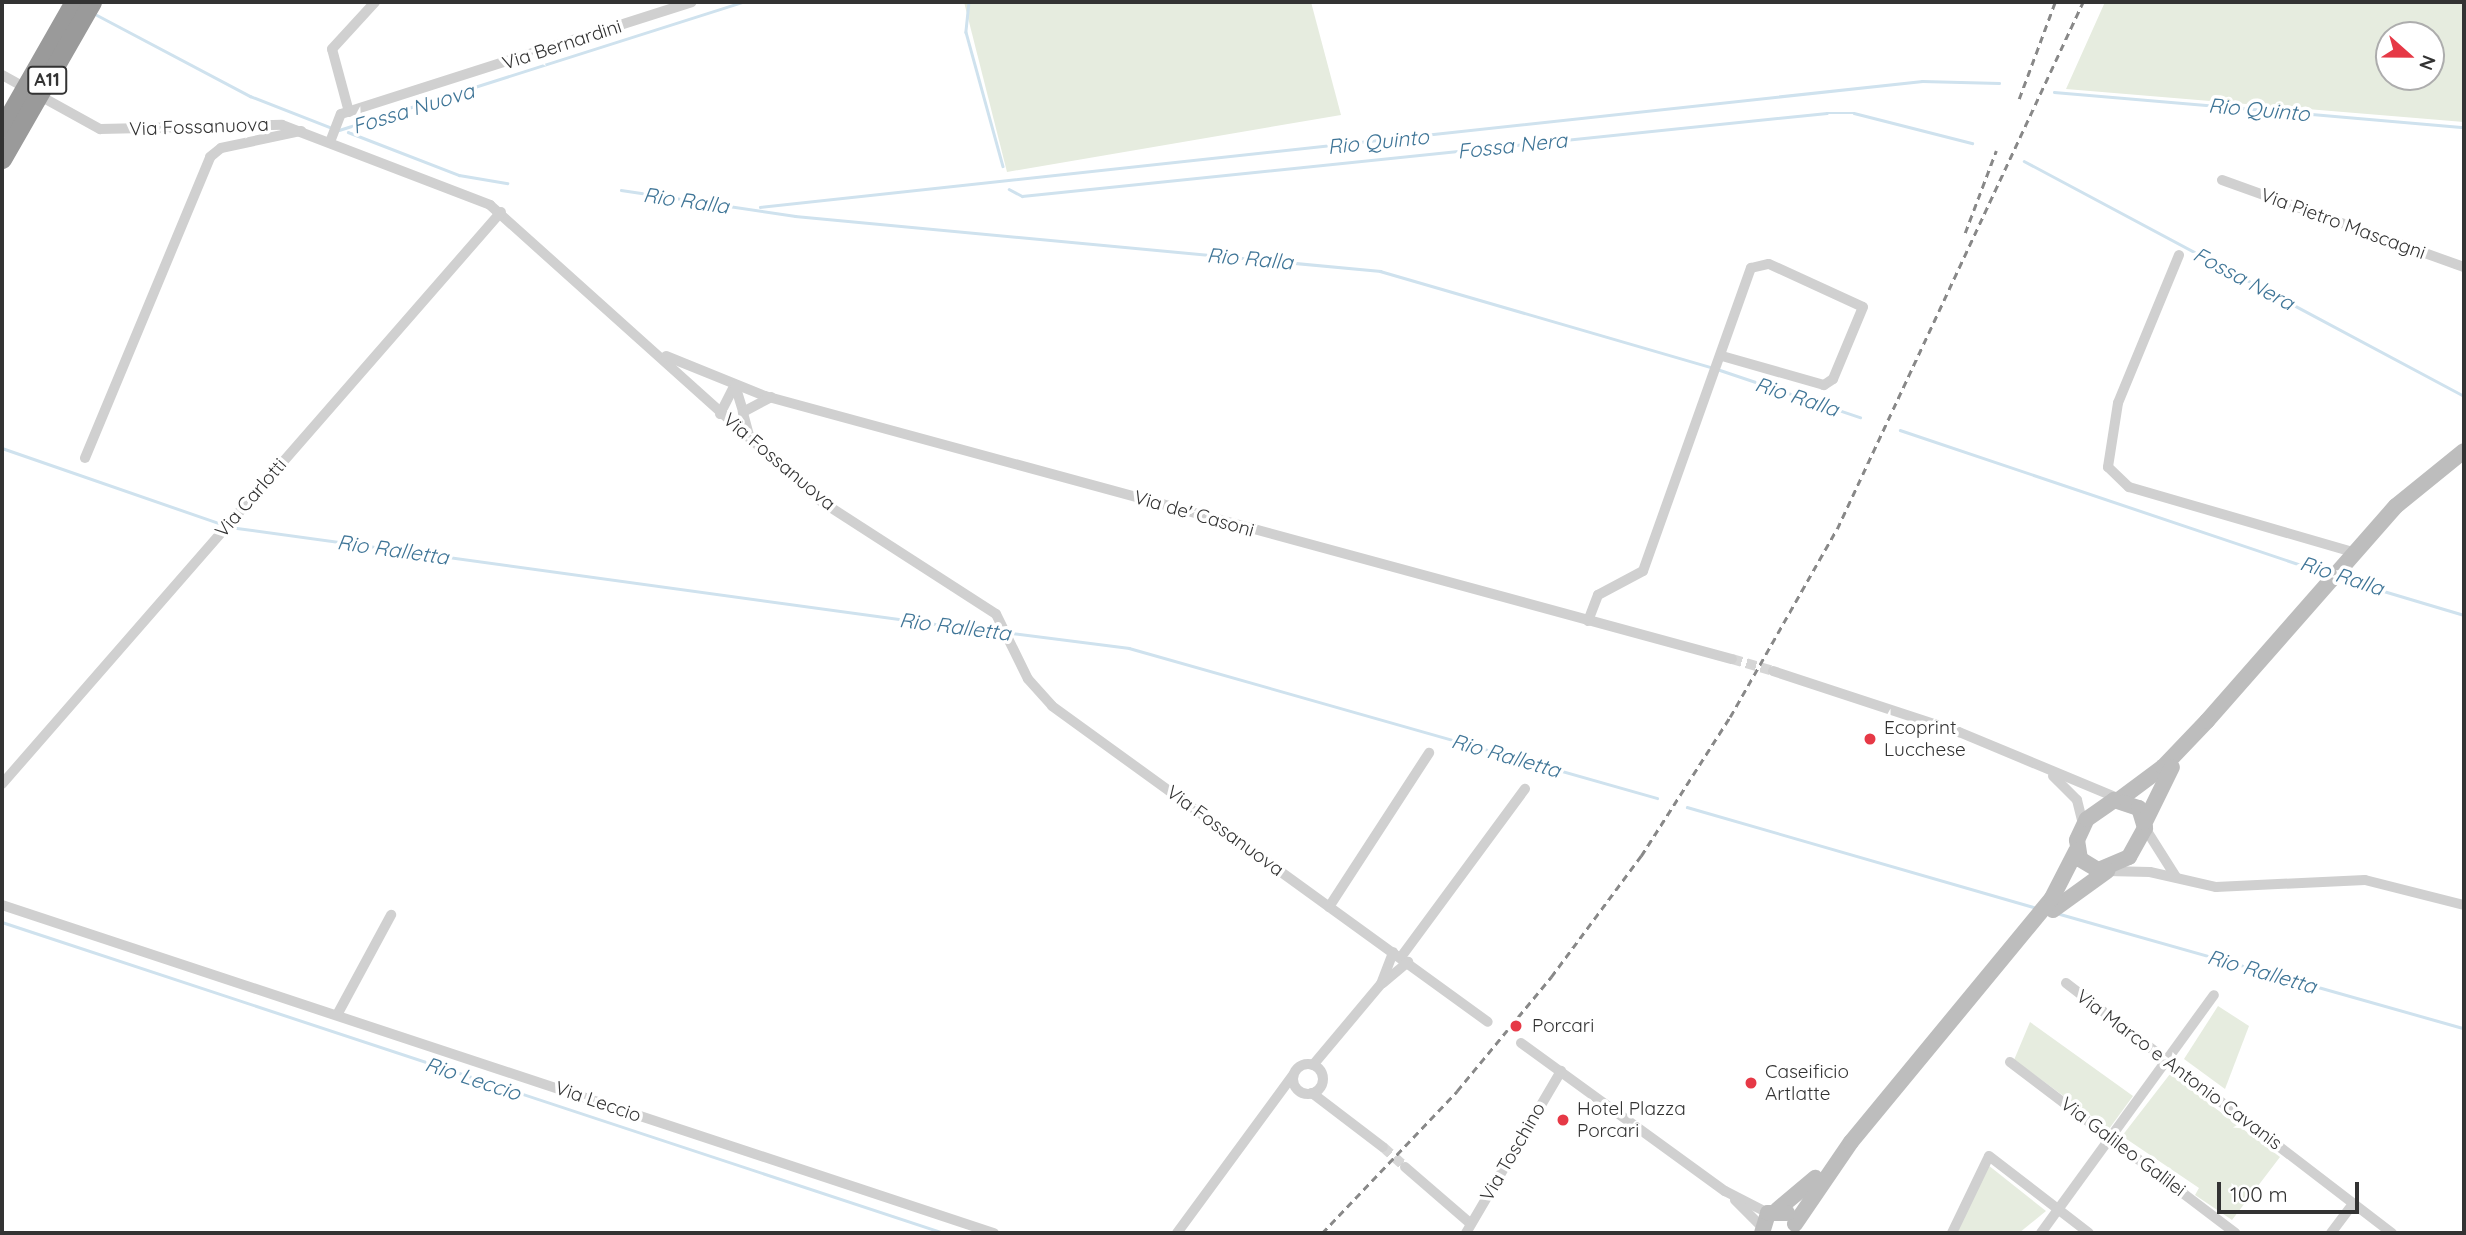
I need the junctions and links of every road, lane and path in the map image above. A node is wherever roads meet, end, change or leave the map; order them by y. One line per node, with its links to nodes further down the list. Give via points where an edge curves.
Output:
1 (74, 2): 7 (highway, A11)
2 (92, 2): 10 (highway, A11)
3 (375, 2): 6 (street, via 332,49)
4 (692, 2): 6 (street, Via Bernardini)
5 (2, 75): 8 (street, Via Fossanuova, via 100,129 271,124)
6 (348, 112): 9 (street, Via Bernardini)
7 (2, 128)
8 (301, 131): 9 (street, Via Fossanuova); 23 (street, via 221,148 210,157)
9 (332, 133): 12 (street, Via Fossanuova)
10 (2, 159)
11 (2222, 180): 14 (street, Via Pietro Mascagni)
12 (501, 212): 15 (street, Via Fossanuova); 31 (street, Via Carlotti)
13 (2179, 255): 24 (street, via 2119,403 2108,467 2129,487)
14 (2464, 267)
15 (661, 353): 17 (street, Via de' Casoni); 20 (street, Via Fossanuova)
16 (1721, 358): 16 (street, via 1745,280 1760,265 1856,298 1863,307 1833,379 1824,385); 25 (street, via 1643,571 1598,595)
17 (735, 385): 18 (street, Via de' Casoni); 19 (street); 20 (street)
18 (771, 397): 19 (street); 25 (street, Via de' Casoni)
19 (743, 412): 21 (street)
20 (720, 414): 21 (street, Via Fossanuova)
21 (752, 445): 41 (street, Via Fossanuova, via 816,498 971,595 1006,633 1028,678 1052,706)
22 (2464, 451): 24 (main road, via 2396,506)
23 (85, 458)
24 (2353, 552): 28 (main road)
25 (1588, 621): 26 (street, Via de' Casoni)
26 (1732, 659)
27 (1773, 671): 30 (street, via 1912,715)
28 (2207, 721): 33 (main road, via 2164,767); 35 (main road, via 2166,776)
29 (1429, 753): 41 (street)
30 (2043, 768): 33 (street); 34 (street, via 2072,793)
31 (2, 784)
32 (1525, 789): 44 (street)
33 (2120, 799): 34 (main road); 35 (main road, via 2139,808)
34 (2083, 824): 36 (main road)
35 (2145, 825): 37 (main road, via 2134,851); 38 (street, via 2157,857)
36 (2076, 850): 37 (main road, via 2085,864); 43 (main road, via 2059,889)
37 (2107, 871): 38 (street); 43 (main road, via 2070,894)
38 (2178, 879): 40 (street, via 2216,887 2365,880)
39 (2, 905): 48 (street, Via Leccio)
40 (2464, 905)
41 (1329, 907): 44 (street, Via Fossanuova)
42 (391, 915): 48 (street)
43 (2010, 954): 61 (main road)
44 (1400, 957): 46 (street); 46 (street); 49 (street, Via Fossanuova)
45 (2066, 983): 52 (street, Via Marco e Antonio Cavanis)
46 (1380, 984): 54 (street, via 1335,1042)
47 (2214, 995): 52 (street)
48 (337, 1015): 69 (street, Via Leccio)
49 (1488, 1022)
50 (1521, 1043): 53 (street)
51 (2010, 1062): 60 (street, Via Galileo Galilei)
52 (2168, 1063): 60 (street); 64 (street, Via Marco e Antonio Cavanis)
53 (1561, 1070): 66 (street); 67 (street, Via Toschino)
54 (1319, 1073): 55 (street); 57 (street); 59 (street)
55 (1293, 1075): 56 (street); 58 (street)
56 (1297, 1089): 57 (street); 58 (street)
57 (1312, 1094): 59 (street)
58 (1272, 1104): 70 (street)
59 (1336, 1106): 62 (street)
60 (2111, 1139): 65 (street); 74 (street, Via Galileo Galilei)
61 (1851, 1142): 66 (main road); 68 (main road)
62 (1383, 1147)
63 (1405, 1167): 67 (street)
64 (2353, 1204): 75 (street); 76 (street, Via Marco e Antonio Cavanis)
65 (2059, 1210): 71 (street, via 1989,1156); 72 (street); 73 (street)
66 (1765, 1224): 68 (main road)
67 (1468, 1228)
68 (1796, 1230)
69 (995, 1233)
70 (1177, 1233)
71 (1952, 1233)
72 (2041, 1233)
73 (2089, 1233)
74 (2235, 1233)
75 (2331, 1233)
76 (2392, 1233)

